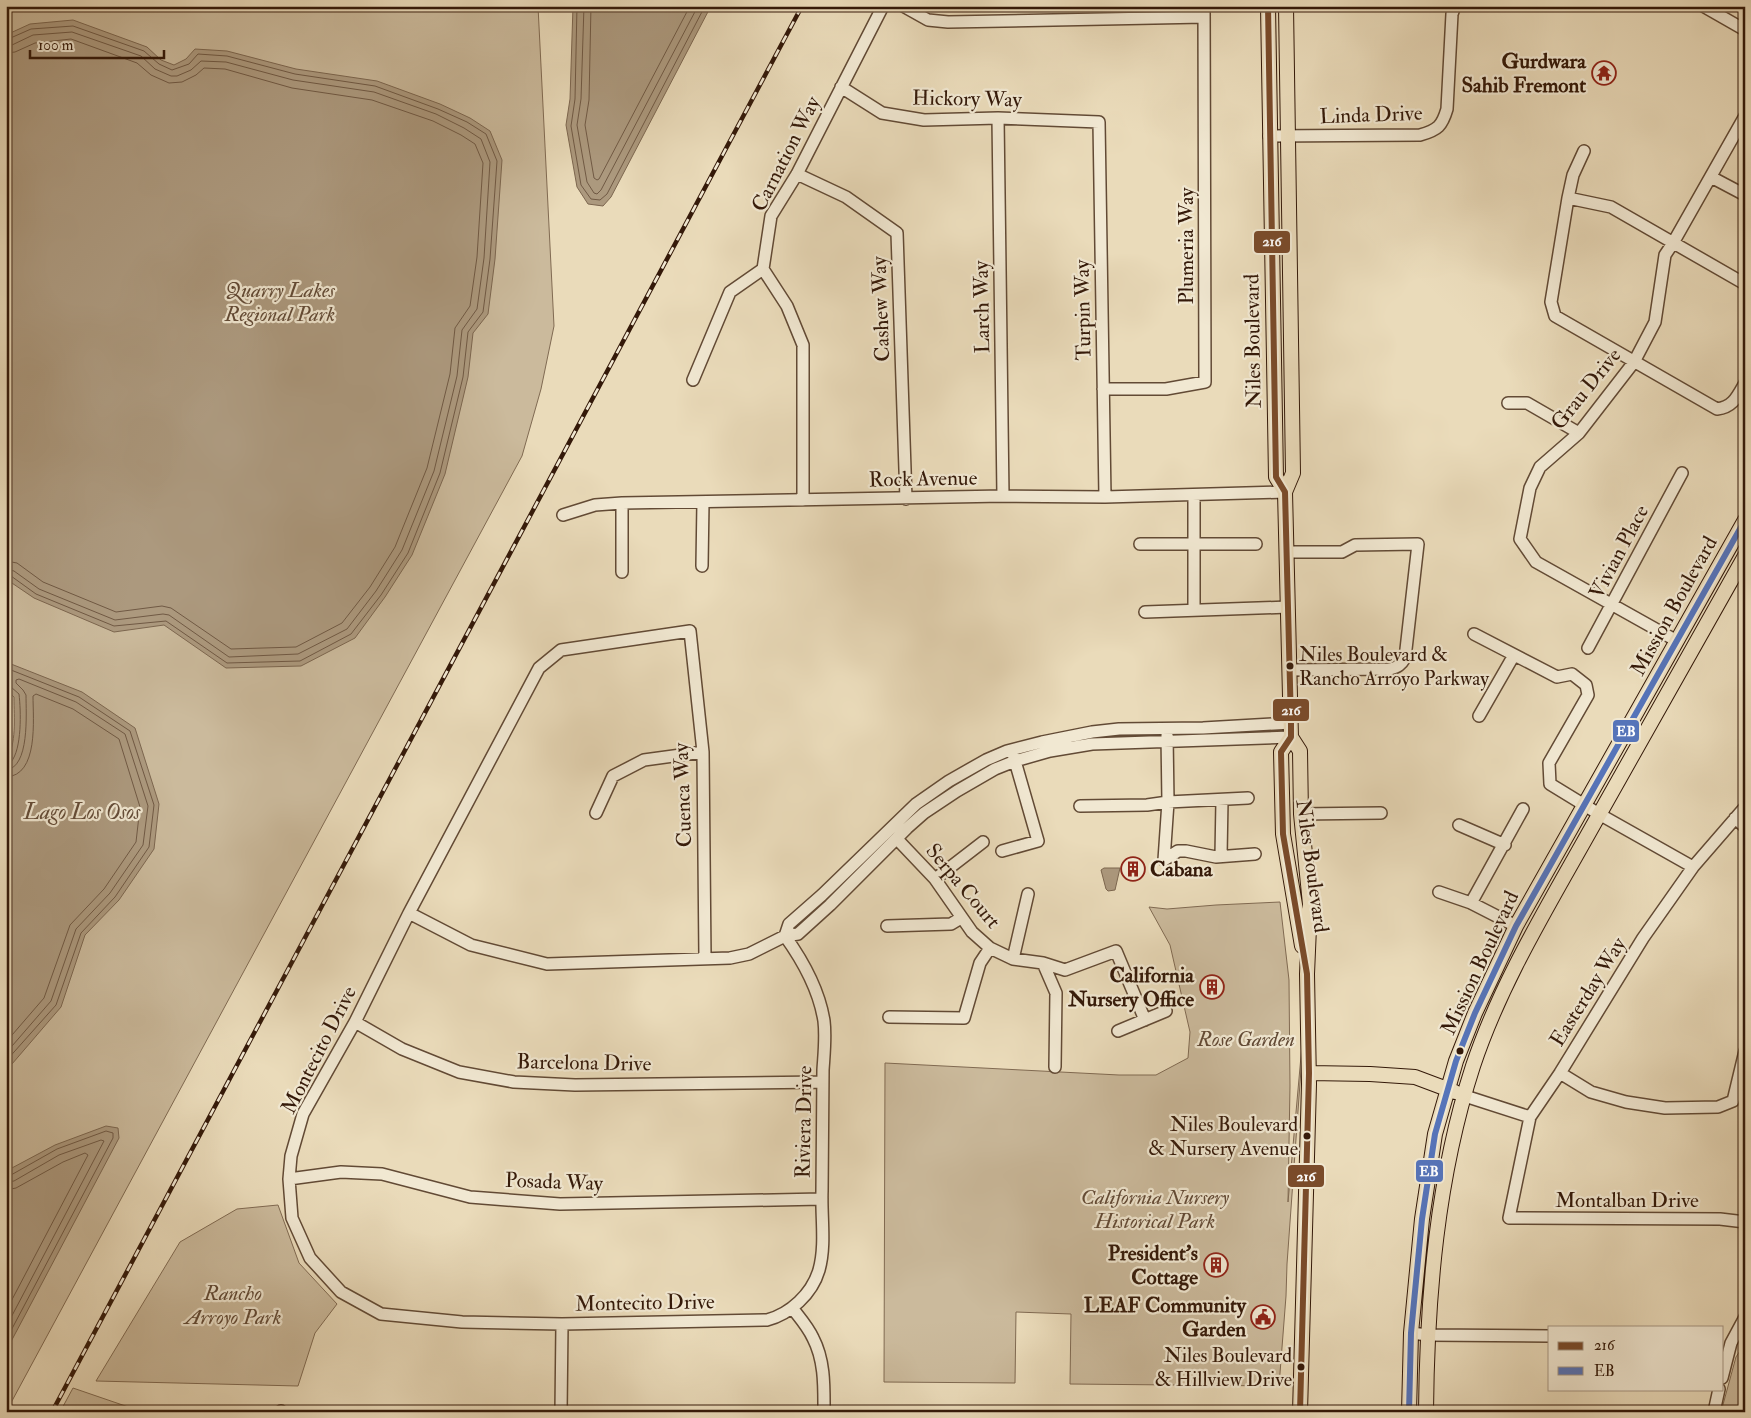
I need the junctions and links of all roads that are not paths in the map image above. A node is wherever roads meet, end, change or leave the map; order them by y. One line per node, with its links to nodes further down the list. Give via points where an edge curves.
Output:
1 (883, 6): 10 (street, Carnation Way)
2 (902, 6): 7 (street, via 928,20 948,22)
3 (1268, 6): 14 (main road, Niles Boulevard)
4 (1286, 6): 15 (main road, Niles Boulevard)
5 (1455, 6): 15 (street, Linda Drive, via 1447,109 1444,119 1434,131 1420,135)
6 (1703, 6): 9 (street)
7 (1095, 12): 8 (street)
8 (1204, 12): 27 (street, Plumeria Way, via 1205,382 1166,389)
9 (1745, 30)
10 (841, 87): 12 (street, Hickory Way, via 882,113 924,120); 17 (street, Carnation Way)
11 (1745, 116): 18 (street, Grau Drive)
12 (998, 118): 13 (street, Hickory Way); 33 (street, Larch Way)
13 (1099, 122): 27 (street, Turpin Way)
14 (1269, 136): 15 (street, Linda Drive); 31 (main road, Niles Boulevard, via 1276,477)
15 (1288, 136): 31 (main road, Niles Boulevard, via 1293,473)
16 (1584, 151): 20 (street, via 1573,175)
17 (797, 174): 22 (street, Carnation Way, via 771,216); 35 (street, Cashew Way, via 846,197 897,234)
18 (1711, 177): 19 (street); 21 (street, Grau Drive)
19 (1745, 195)
20 (1568, 198): 21 (street, via 1611,207); 24 (street, via 1552,302 1555,316)
21 (1673, 243): 23 (street); 24 (street, Grau Drive, via 1665,255 1655,322)
22 (763, 269): 25 (street, via 730,292); 36 (street, via 787,306 802,345)
23 (1745, 284)
24 (1634, 362): 26 (street, via 1717,408 1727,408); 29 (street, Grau Drive)
25 (693, 380)
26 (1745, 383)
27 (1103, 389): 34 (street, Turpin Way)
28 (1508, 403): 29 (street, via 1527,403)
29 (1579, 433): 48 (street, Grau Drive, via 1540,467 1530,488 1520,539 1536,562)
30 (1682, 473): 48 (street, Vivian Place)
31 (1286, 492): 32 (street, Rock Avenue); 44 (main road, Niles Boulevard)
32 (1194, 495): 34 (street, Rock Avenue); 42 (street)
33 (1003, 496): 34 (street, Rock Avenue); 35 (street, Rock Avenue)
34 (1105, 497)
35 (906, 499): 36 (street, Rock Avenue)
36 (803, 500): 37 (street, Rock Avenue)
37 (703, 502): 38 (street, Rock Avenue); 46 (street)
38 (622, 503): 39 (street, Rock Avenue, via 595,505); 47 (street)
39 (564, 515)
40 (1745, 520): 54 (main road, Mission Boulevard)
41 (1140, 544): 42 (street)
42 (1194, 544): 43 (street); 50 (street)
43 (1256, 544)
44 (1287, 552): 49 (main road, Niles Boulevard); 57 (street, via 1342,552 1355,545 1418,544 1402,663 1390,669)
45 (1745, 556): 74 (main road, Mission Boulevard)
46 (702, 566)
47 (622, 572)
48 (1613, 604): 54 (street, Grau Drive); 55 (street, Vivian Place)
49 (1288, 607): 50 (street); 57 (main road, Niles Boulevard)
50 (1194, 610): 51 (street)
51 (1145, 612)
52 (690, 631): 62 (street, Cuenca Way); 89 (street, Montecito Drive, via 561,650 540,668)
53 (1474, 634): 56 (street)
54 (1677, 641): 68 (main road, Mission Boulevard)
55 (1588, 648)
56 (1514, 655): 58 (street); 68 (street, via 1557,677 1572,674 1586,685 1588,695 1549,763 1550,784)
57 (1289, 670): 60 (main road, Niles Boulevard)
58 (1479, 716)
59 (1167, 728): 60 (street); 61 (street); 63 (street, via 1119,729 1057,738)
60 (1291, 730): 61 (street); 73 (main road, Niles Boulevard, via 1300,750); 98 (main road, Niles Boulevard, via 1281,752 1283,834)
61 (1167, 741): 63 (street, via 1092,744); 66 (street)
62 (702, 752): 71 (street, via 644,760 613,776); 95 (street, Cuenca Way)
63 (1014, 755): 78 (street, via 957,790); 81 (street, via 1038,841); 93 (street, via 969,768 916,804 789,924)
64 (1248, 798): 65 (street)
65 (1222, 800): 66 (street); 83 (street)
66 (1168, 802): 67 (street); 83 (street, via 1164,860 1186,851)
67 (1080, 806)
68 (1584, 806): 74 (street); 92 (main road, Mission Boulevard)
69 (1745, 807): 75 (street, Easterday Way)
70 (1523, 809): 80 (street)
71 (596, 813)
72 (1381, 813): 73 (street)
73 (1301, 814): 98 (main road, Niles Boulevard, via 1310,904)
74 (1599, 814): 84 (street); 110 (main road, Mission Boulevard, via 1492,1015)
75 (1734, 818): 77 (street); 84 (street, Easterday Way)
76 (1459, 826): 80 (street)
77 (1745, 828)
78 (897, 839): 85 (street, Serpa Court); 93 (street, via 798,934)
79 (983, 842): 85 (street)
80 (1505, 844): 88 (street)
81 (1002, 851)
82 (1255, 854): 83 (street)
83 (1221, 856)
84 (1693, 867): 107 (street, Easterday Way, via 1643,938)
85 (935, 879): 90 (street, Serpa Court)
86 (1439, 892): 88 (street)
87 (1028, 894): 96 (street)
88 (1471, 903): 92 (street)
89 (409, 913): 95 (street, via 471,945 547,964); 102 (street, Montecito Drive)
90 (961, 918): 91 (street, via 951,924); 94 (street, Serpa Court)
91 (887, 926)
92 (1516, 926): 109 (main road, Mission Boulevard, via 1475,1013)
93 (785, 936): 95 (street, via 749,954); 108 (street, Riviera Drive, via 816,988 824,1021)
94 (990, 948): 96 (street, Serpa Court); 100 (street, via 980,963 964,1018)
95 (705, 958)
96 (1013, 959): 97 (street, Serpa Court)
97 (1043, 963): 101 (street, Serpa Court, via 1065,970 1116,951); 105 (street, via 1056,993)
98 (1307, 974): 106 (main road, Niles Boulevard)
99 (1166, 1011): 101 (street)
100 (889, 1017)
101 (1146, 1020): 103 (street)
102 (355, 1022): 108 (street, Barcelona Drive, via 402,1049 459,1072 514,1082 574,1085); 112 (street, Montecito Drive, via 303,1114 291,1156)
103 (1118, 1031)
104 (1745, 1052): 107 (street, via 1733,1101 1718,1107 1665,1108 1626,1102 1591,1092)
105 (1055, 1067)
106 (1309, 1073): 109 (main road, via 1415,1077); 127 (main road, Niles Boulevard)
107 (1560, 1073): 111 (street, Easterday Way)
108 (823, 1082): 113 (street, Riviera Drive)
109 (1448, 1089): 110 (main road); 119 (main road, Mission Boulevard, via 1435,1134 1428,1177)
110 (1465, 1096): 111 (street); 120 (main road, Mission Boulevard, via 1441,1201)
111 (1530, 1117): 114 (street, Easterday Way)
112 (289, 1179): 113 (street, Posada Way, via 341,1172 382,1174 470,1197 560,1204); 118 (street, Montecito Drive, via 292,1218 310,1258 341,1292 373,1310 381,1314 462,1322)
113 (822, 1199): 116 (street, Riviera Drive, via 819,1271 813,1285)
114 (1509, 1218): 115 (street, Montalban Drive, via 1720,1219)
115 (1745, 1222)
116 (793, 1309): 118 (street, Montecito Drive, via 767,1320); 126 (street, via 814,1339 820,1357 824,1376)
117 (1745, 1316): 122 (street)
118 (562, 1324): 125 (street)
119 (1411, 1333): 120 (street); 128 (main road, Mission Boulevard)
120 (1428, 1335): 121 (street); 129 (main road, Mission Boulevard)
121 (1548, 1336)
122 (1726, 1341): 123 (street)
123 (1724, 1360)
124 (1719, 1390): 130 (street)
125 (561, 1412)
126 (824, 1412)
127 (1300, 1412)
128 (1409, 1412)
129 (1426, 1412)
130 (1714, 1412)

